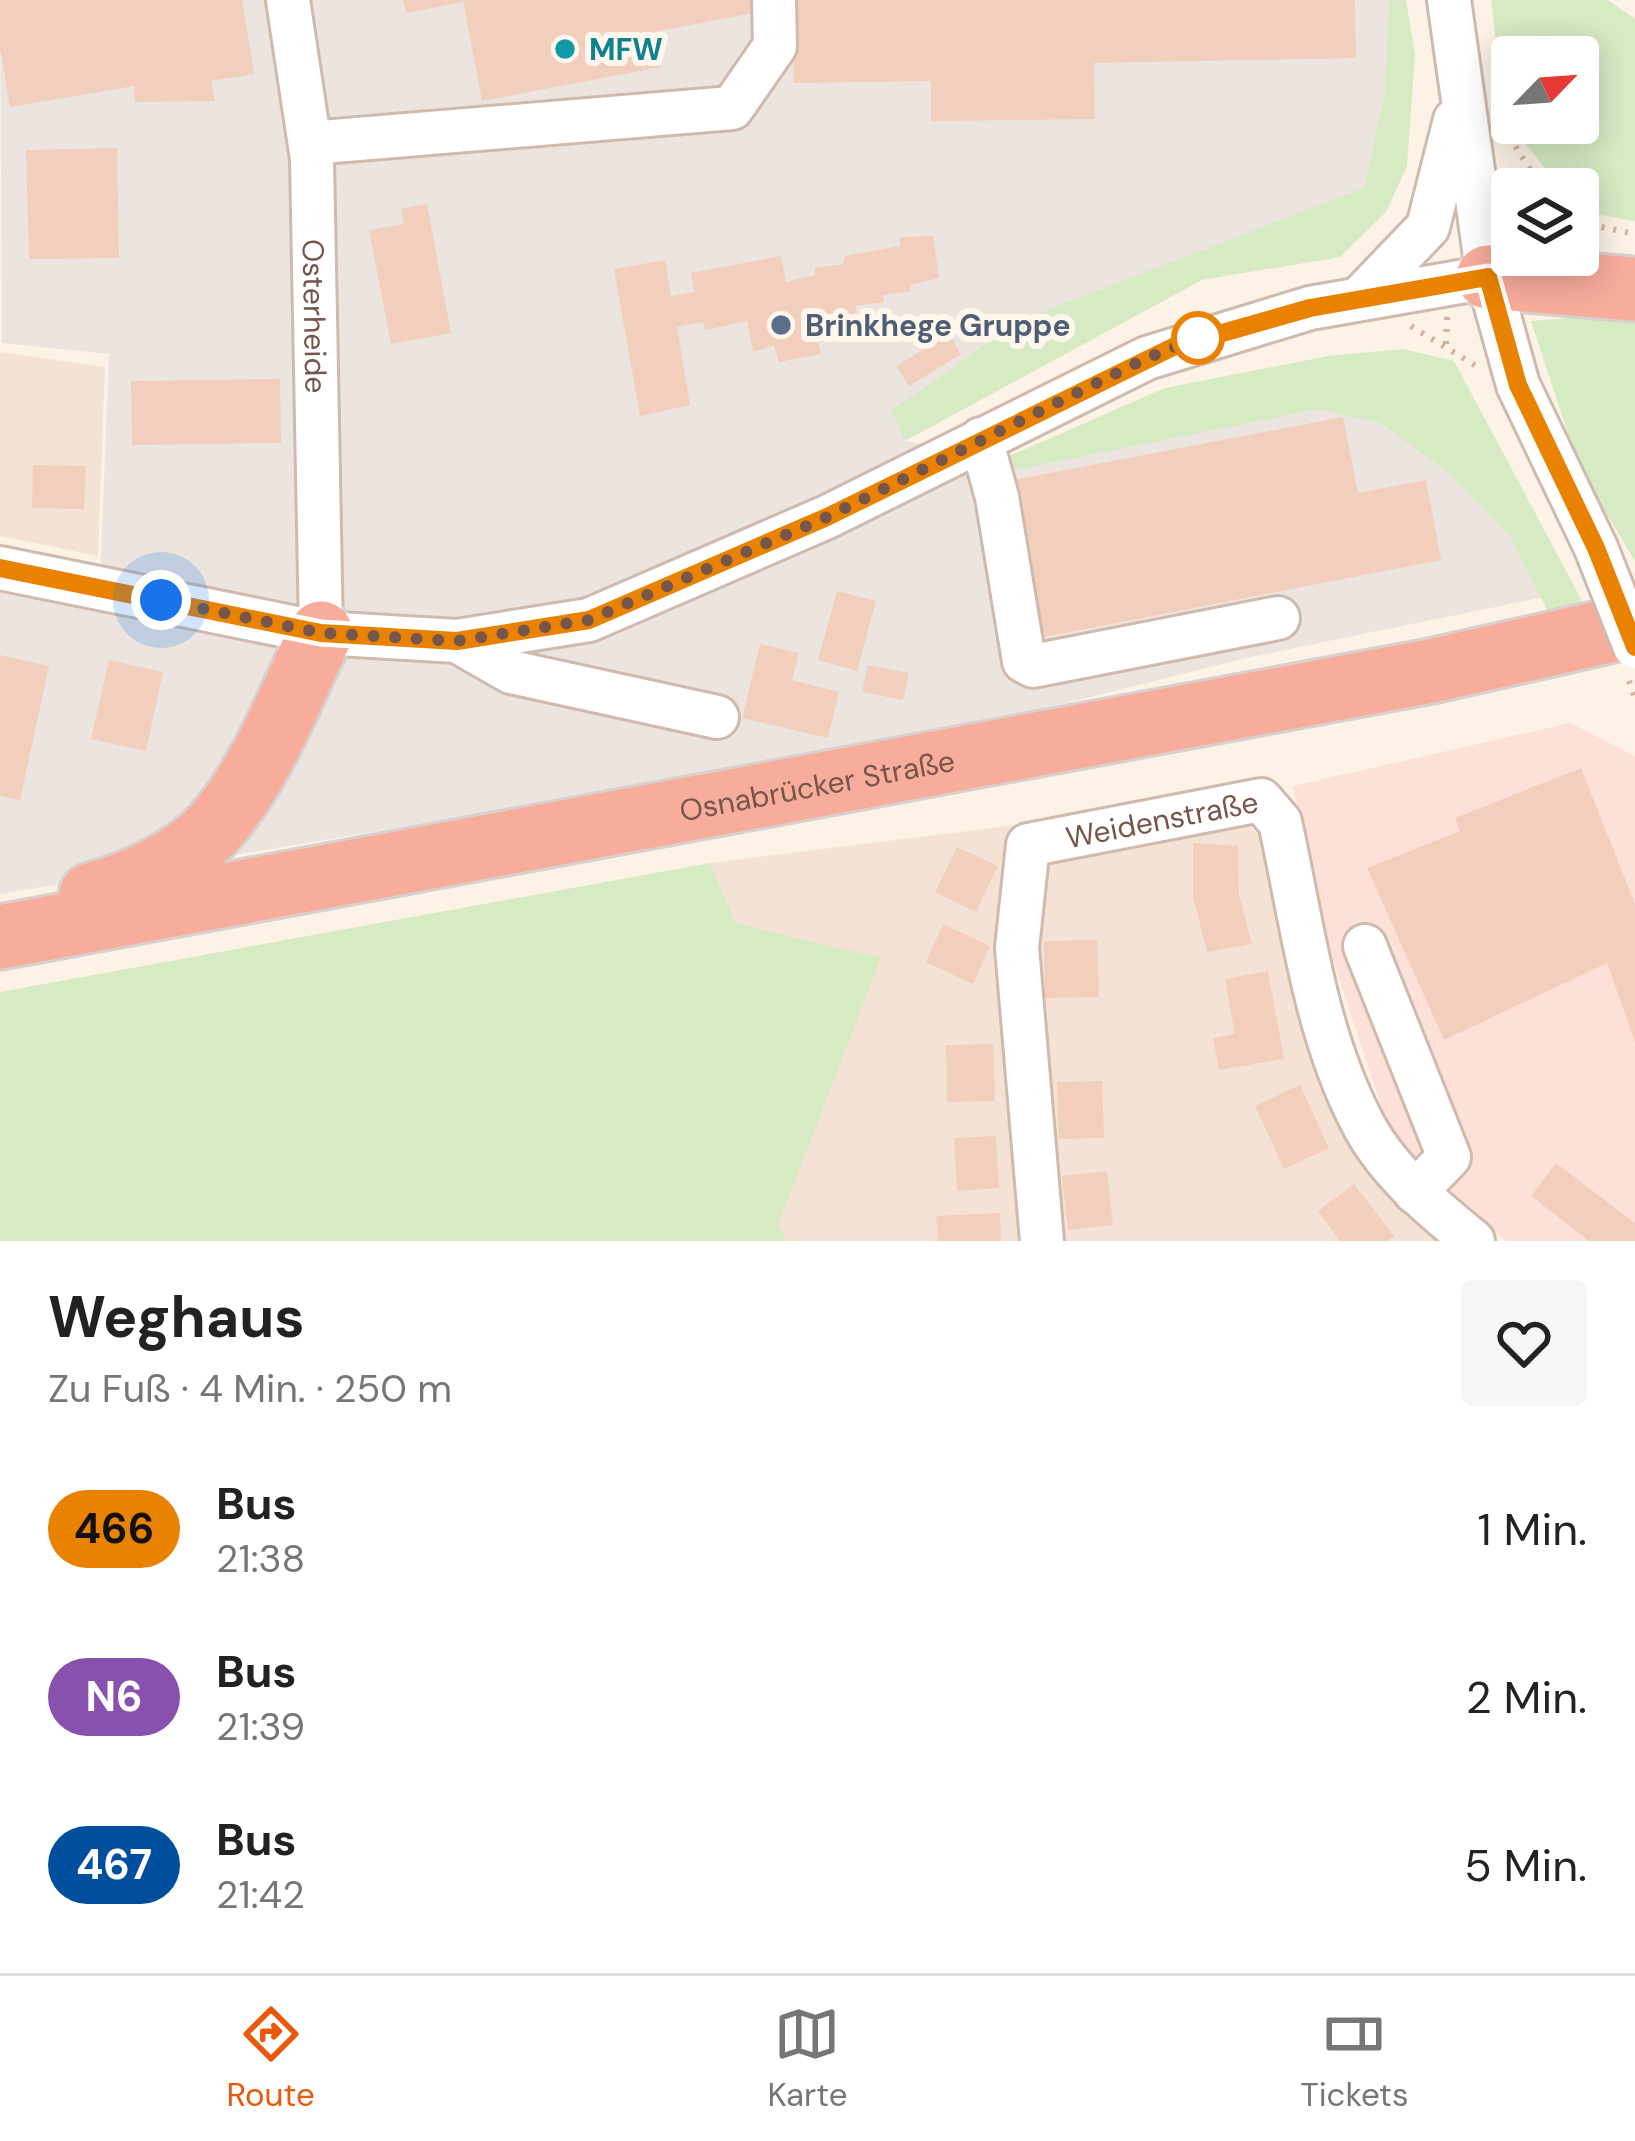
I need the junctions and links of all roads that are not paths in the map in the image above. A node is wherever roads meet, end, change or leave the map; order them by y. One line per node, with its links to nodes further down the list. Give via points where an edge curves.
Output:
1 (288, 0): 5 (street, Osterheide)
2 (774, 0): 5 (street, via 775,46 732,108)
3 (1450, 0): 4 (street)
4 (1460, 84): 6 (street); 8 (street, via 1435,212)
5 (310, 143): 13 (street, Osterheide)
6 (1488, 277): 7 (highway); 8 (street); 15 (street, bridge, via 1518,385)
7 (1635, 289)
8 (1360, 298): 9 (street, via 1200,338)
9 (981, 439): 11 (street, via 1024,661 1033,666); 14 (street, via 827,517 589,620)
10 (0, 568): 13 (street)
11 (1278, 618)
12 (1635, 625): 19 (highway, Osnabrücker Straße, via 1431,671)
13 (321, 633): 14 (street); 18 (highway, via 261,754 212,830 133,884)
14 (457, 641): 17 (street, via 511,672)
15 (1635, 647)
16 (1635, 660): 21 (highway, Osnabrücker Straße, via 714,843)
17 (717, 717)
18 (0, 919)
19 (0, 937)
20 (1365, 946): 22 (street, via 1449,1156)
21 (0, 972)
22 (1414, 1192): 23 (street, Weidenstraße); 24 (street, Weidenstraße, via 1361,1123 1330,1046 1280,822 1262,800 1028,845 1017,948)
23 (1468, 1240)
24 (1042, 1241)

